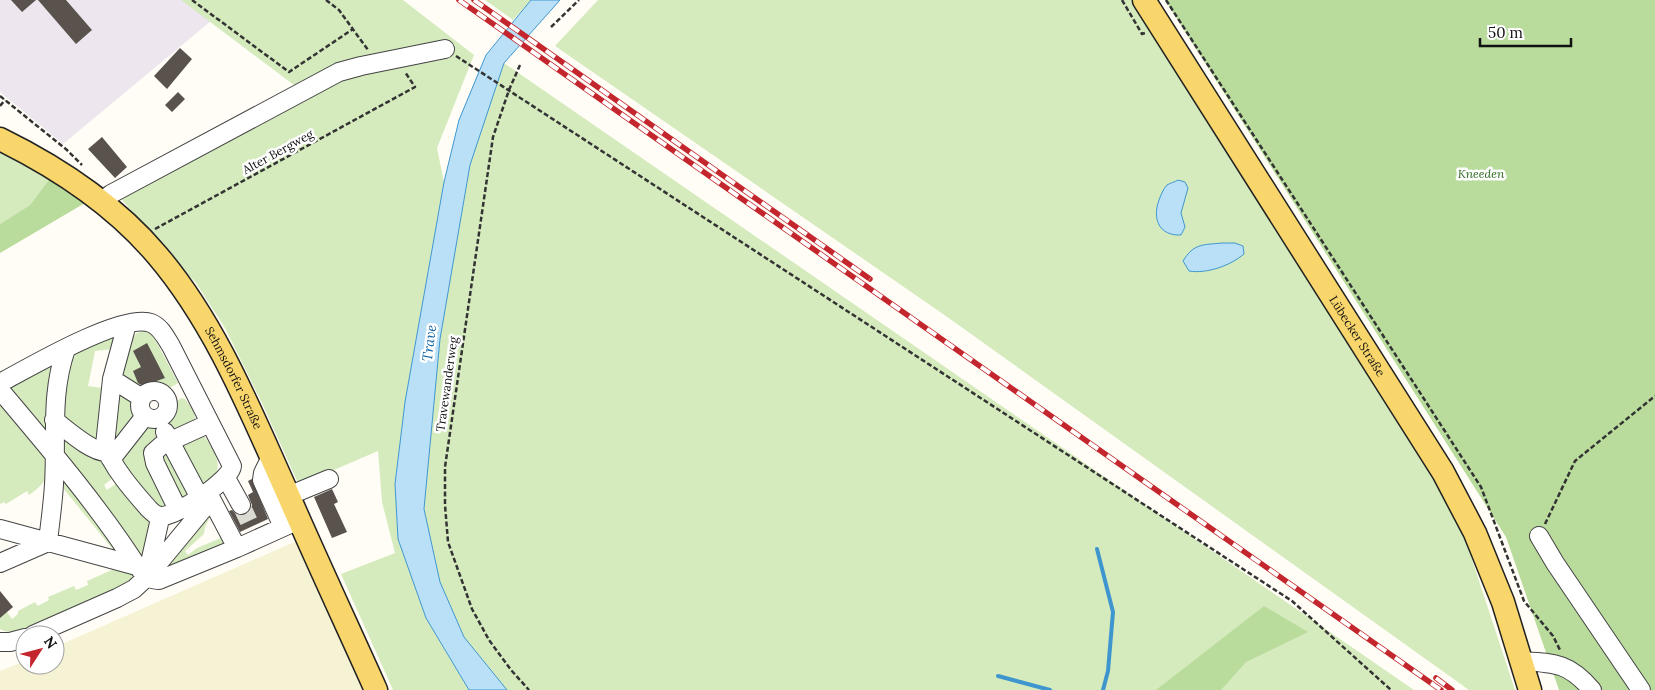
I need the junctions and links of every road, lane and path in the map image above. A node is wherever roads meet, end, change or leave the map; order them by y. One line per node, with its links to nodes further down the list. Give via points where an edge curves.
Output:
1 (192, 0): 6 (path, via 289,72)
2 (326, 0): 6 (path, via 339,10)
3 (579, 0): 5 (path)
4 (1144, 0): 53 (main road, Lübecker Straße, via 1443,472 1475,533 1503,602)
5 (551, 27)
6 (353, 29): 9 (path)
7 (445, 48): 8 (lane)
8 (397, 59): 9 (lane); 19 (path, Alter Bergweg, via 415,88)
9 (378, 63): 18 (lane, via 339,72)
10 (520, 65): 12 (path, Travewanderweg)
11 (470, 67): 12 (path)
12 (509, 90): 55 (path, Travewanderweg, via 492,137 444,467 445,505 448,542 472,608 489,640); 56 (path, via 1292,601)
13 (0, 96): 14 (path)
14 (5, 100): 15 (path); 17 (path)
15 (0, 106)
16 (0, 139): 18 (main road, Sehmsdorfer Straße, via 62,172)
17 (86, 169)
18 (102, 201): 35 (main road, Sehmsdorfer Straße, via 157,254 184,290 221,353)
19 (150, 233)
20 (128, 324): 21 (lane); 22 (lane); 24 (lane, via 146,322 159,328)
21 (66, 349): 23 (lane); 30 (lane, via 58,376)
22 (112, 379): 27 (lane); 33 (lane, via 105,439)
23 (0, 383)
24 (191, 386): 28 (lane); 31 (lane)
25 (0, 390): 34 (lane)
26 (1655, 396): 45 (path, via 1575,462)
27 (142, 398): 28 (lane, via 152,390); 29 (lane, via 140,409)
28 (167, 398): 29 (lane, via 167,412)
29 (152, 417): 32 (lane); 33 (lane, via 116,453)
30 (54, 420): 33 (lane); 34 (lane)
31 (210, 423): 32 (lane); 36 (lane, via 232,466)
32 (170, 441): 38 (lane); 41 (lane, via 155,450 153,456)
33 (108, 455): 41 (lane, via 142,502 154,513 165,516)
34 (54, 456): 46 (lane); 49 (lane)
35 (271, 457): 39 (main road, Sehmsdorfer Straße); 43 (lane, via 262,480)
36 (226, 478): 38 (lane); 40 (lane)
37 (329, 479): 39 (lane)
38 (204, 495): 41 (lane); 47 (lane); 49 (lane, via 204,508)
39 (288, 496): 43 (main road, Sehmsdorfer Straße)
40 (241, 505)
41 (178, 510)
42 (159, 523): 49 (lane, via 150,559)
43 (291, 524): 47 (lane, via 254,532); 54 (main road, Sehmsdorfer Straße)
44 (0, 529): 46 (lane)
45 (1539, 536): 59 (lane)
46 (48, 542): 48 (lane); 49 (lane)
47 (237, 548): 49 (lane, via 165,578 153,580)
48 (0, 562)
49 (142, 572): 50 (lane, via 128,593)
50 (56, 625)
51 (15, 641): 52 (lane)
52 (0, 642)
53 (1522, 661): 57 (main road, Lübecker Straße); 58 (lane, via 1564,666)
54 (376, 690)
55 (529, 690)
56 (1390, 690)
57 (1530, 690)
58 (1592, 690)
59 (1641, 690)

